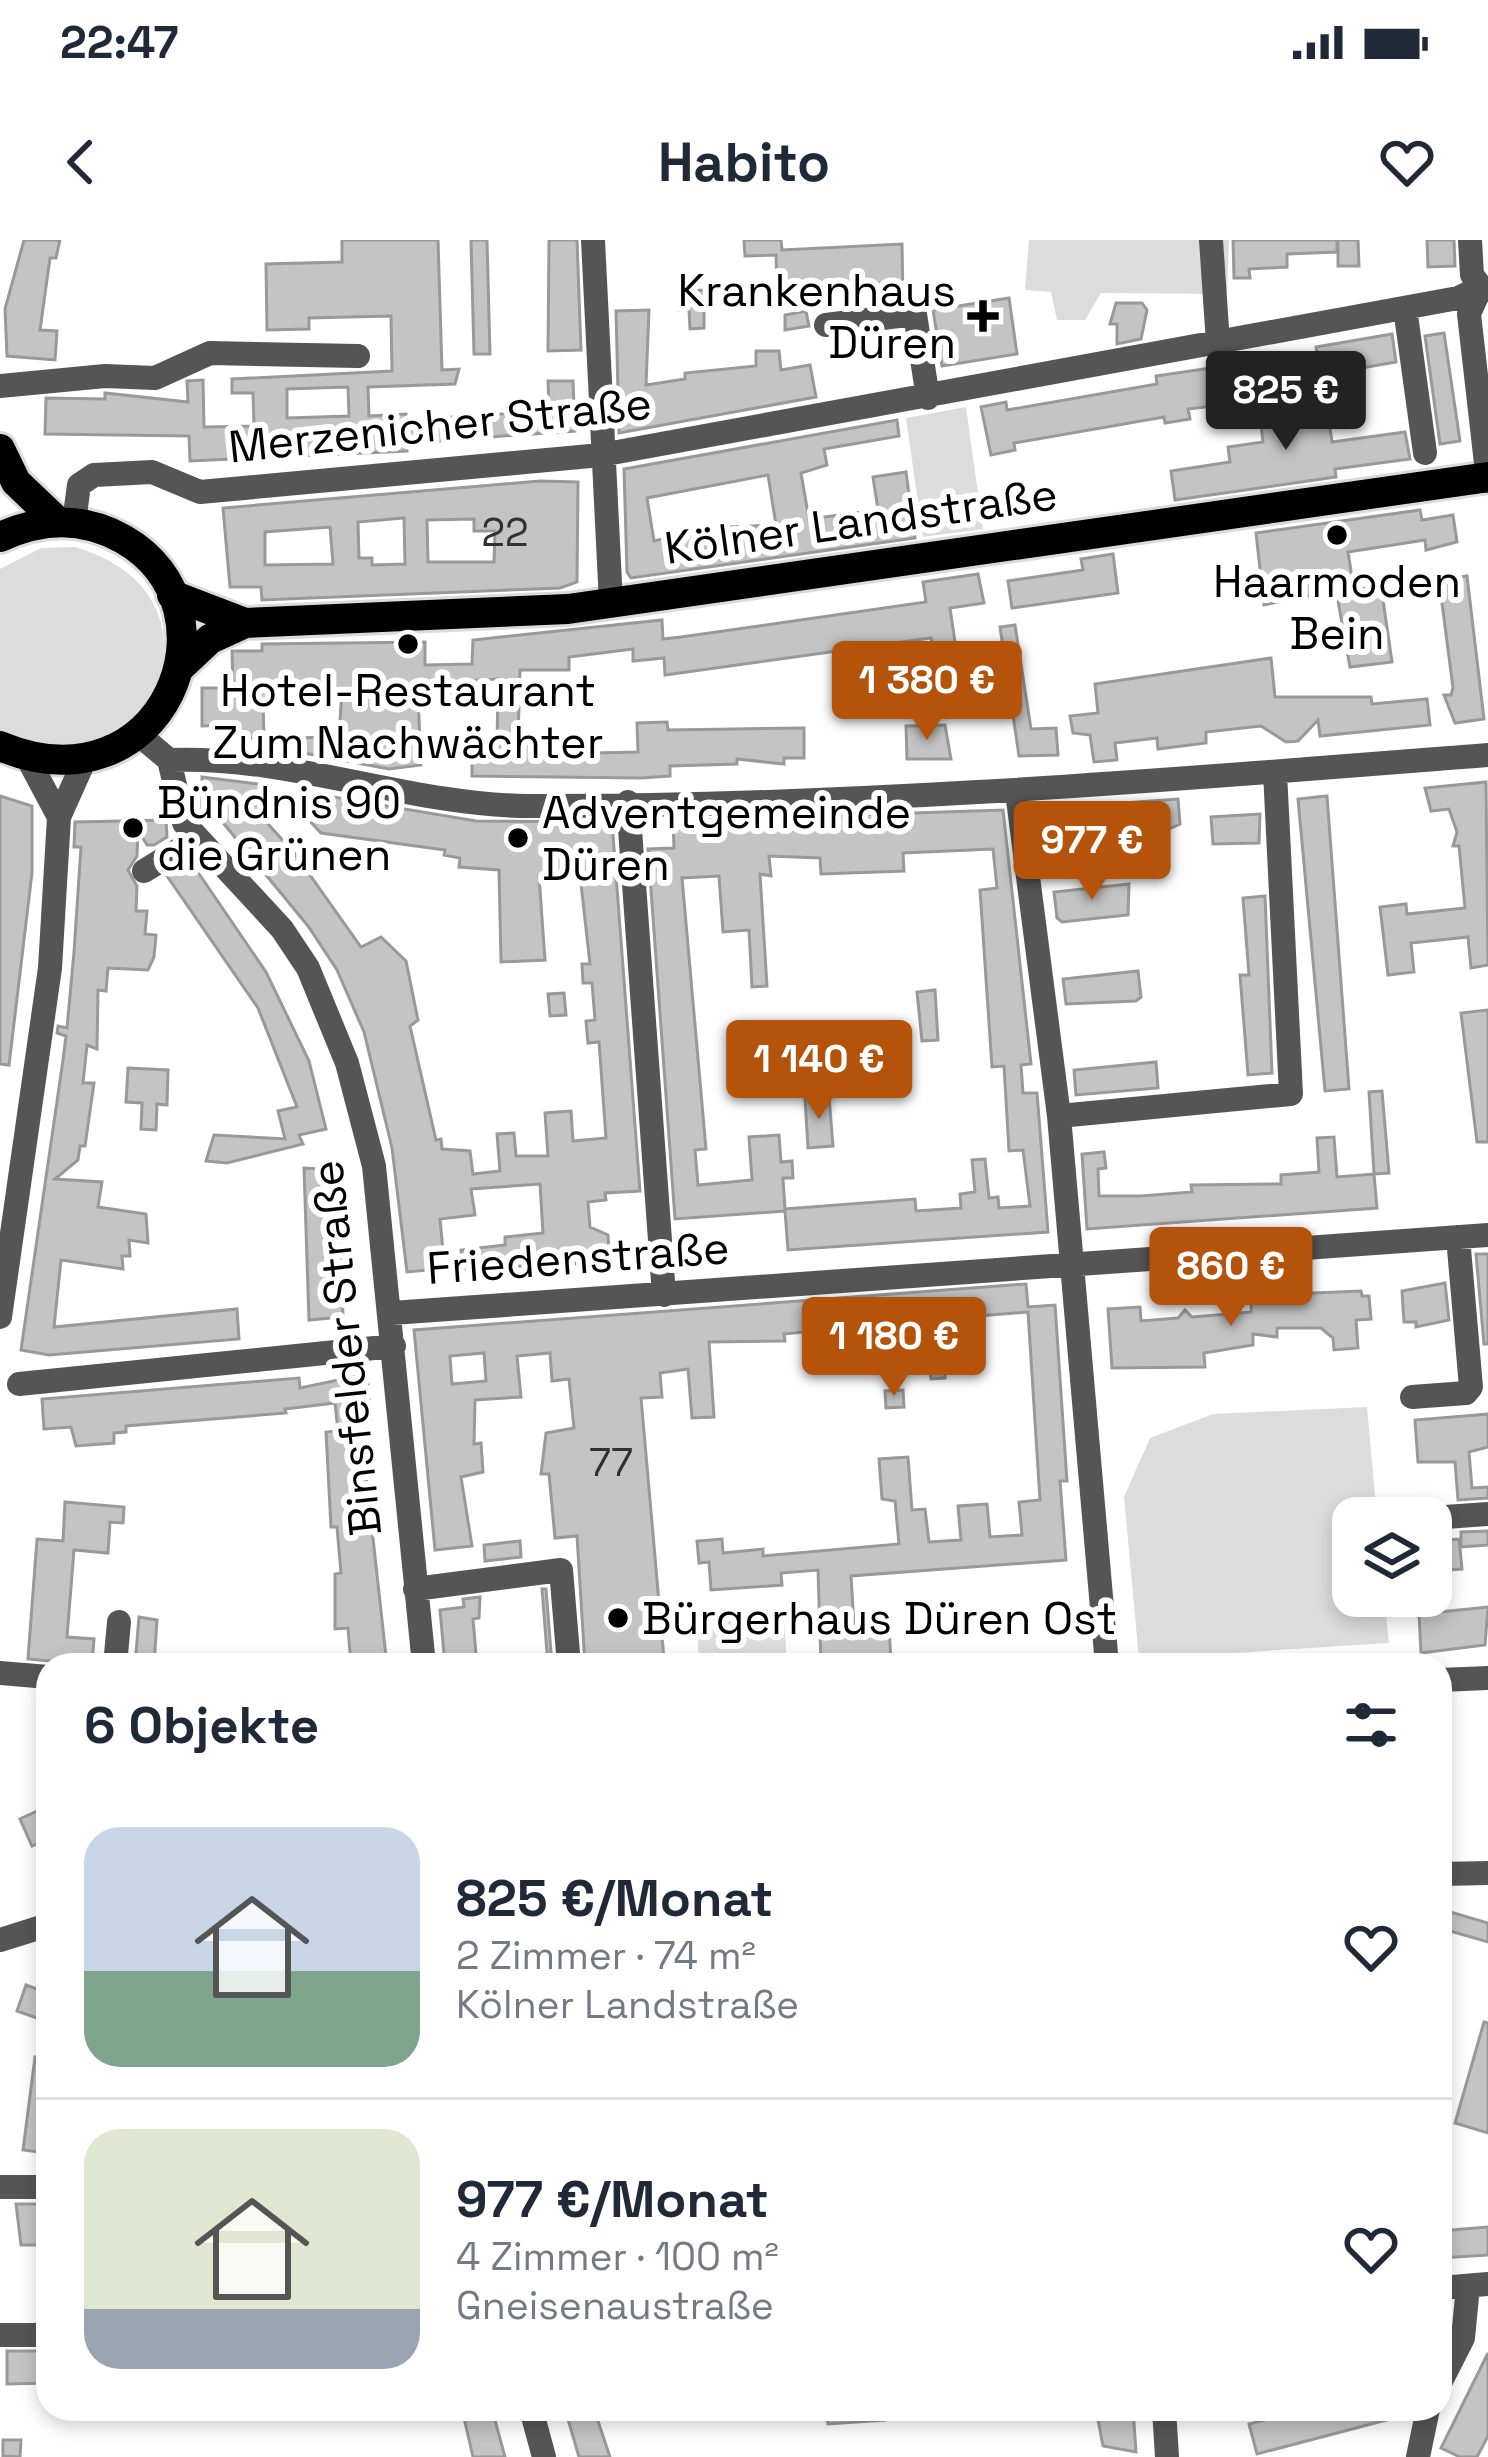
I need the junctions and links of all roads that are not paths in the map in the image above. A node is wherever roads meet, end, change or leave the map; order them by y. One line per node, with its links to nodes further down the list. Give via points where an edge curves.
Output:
1 (593, 240): 13 (street)
2 (1211, 240): 7 (street)
3 (1470, 240): 4 (street, via 1472,275)
4 (1484, 289): 5 (street, Merzenicher Straße); 14 (street, via 1469,314)
5 (1406, 308): 7 (street, Merzenicher Straße); 12 (street)
6 (826, 325): 10 (street, via 915,314)
7 (1218, 343): 10 (street, Merzenicher Straße)
8 (358, 356): 9 (street, via 210,353 154,378)
9 (0, 386)
10 (928, 398): 13 (street, Merzenicher Straße)
11 (0, 449): 15 (main road, via 16,482)
12 (1425, 453)
13 (601, 455): 15 (street, Merzenicher Straße, via 208,492 183,490 152,472 94,475 79,485); 18 (street)
14 (1488, 478): 18 (main road, Kölner Landstraße)
15 (65, 521): 16 (main road); 17 (main road, via 137,547)
16 (0, 537)
17 (172, 595): 19 (main road, Kölner Landstraße); 20 (main road, via 180,618)
18 (611, 603): 19 (main road, Kölner Landstraße)
19 (244, 623): 20 (main road, via 210,639)
20 (178, 669): 21 (main road)
21 (138, 734): 24 (street); 25 (main road)
22 (14, 751): 25 (main road); 29 (street)
23 (1488, 755): 26 (street)
24 (169, 760): 28 (street, via 242,762 475,803); 30 (street, Binsfelder Straße, via 184,823)
25 (84, 761): 29 (street)
26 (1275, 772): 27 (street); 32 (street, via 1291,1094)
27 (1017, 792): 28 (street); 32 (street)
28 (628, 802): 36 (street)
29 (59, 817): 38 (street, via 50,968)
30 (199, 838): 31 (street); 37 (street, Binsfelder Straße, via 295,948 347,1063 374,1166)
31 (144, 871)
32 (1059, 1116): 35 (street)
33 (1488, 1235): 34 (street, Friedenstraße)
34 (1458, 1237): 35 (street, Friedenstraße); 41 (street)
35 (1075, 1267): 36 (street, Friedenstraße); 50 (street)
36 (664, 1295): 37 (street, Friedenstraße)
37 (392, 1313): 39 (street, Binsfelder Straße)
38 (0, 1317)
39 (394, 1346): 40 (street); 45 (street, Binsfelder Straße)
40 (19, 1384)
41 (1480, 1386): 42 (street)
42 (1412, 1397)
43 (1488, 1514): 44 (street)
44 (1452, 1517)
45 (415, 1589): 48 (street, Binsfelder Straße); 49 (street, via 561,1570)
46 (118, 1622): 47 (street)
47 (116, 1653)
48 (423, 1653)
49 (568, 1653)
50 (1106, 1653)
51 (0, 1673): 52 (street)
52 (36, 1676)
53 (1488, 1678): 54 (street)
54 (1452, 1680)
55 (1488, 1873): 56 (street)
56 (1452, 1874)
57 (36, 1933): 58 (street)
58 (0, 1940)
59 (0, 2187): 60 (street)
60 (36, 2187)
61 (1478, 2285): 64 (street)
62 (0, 2335): 63 (street)
63 (36, 2335)
64 (1452, 2360)
65 (534, 2421): 68 (street)
66 (1165, 2421): 69 (street)
67 (1426, 2421): 70 (street)
68 (544, 2457)
69 (1167, 2457)
70 (1418, 2457)

